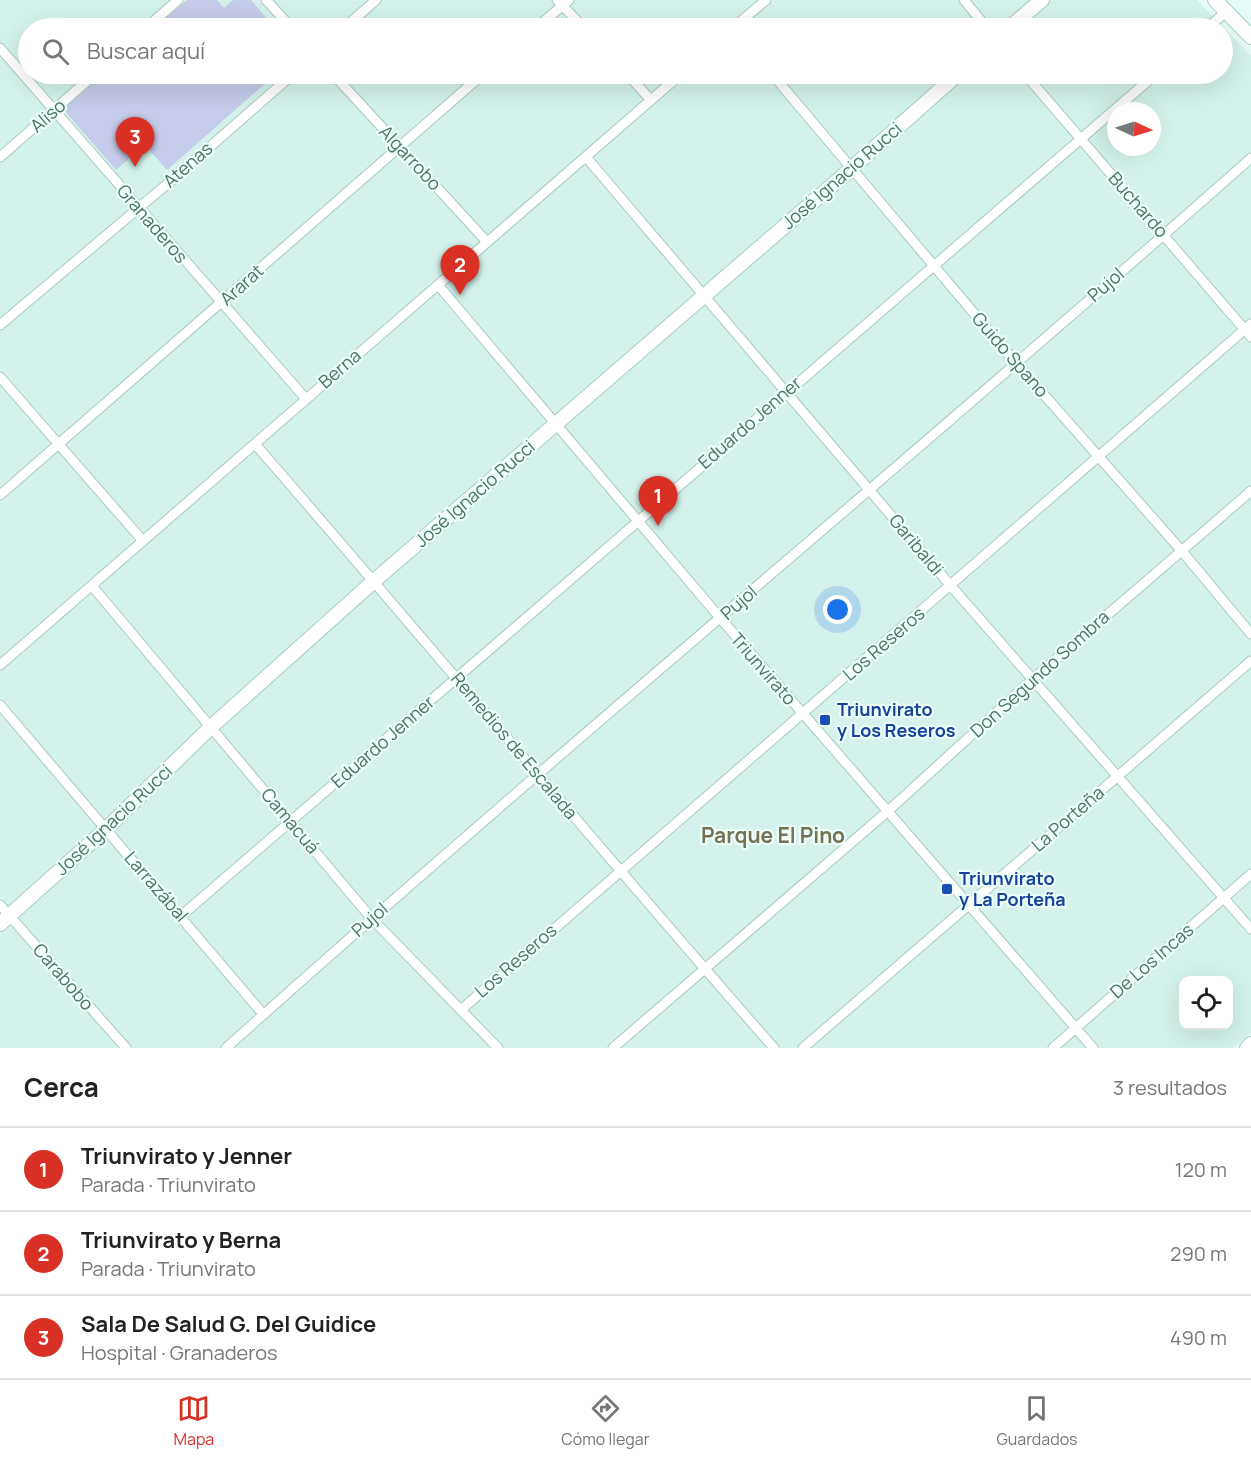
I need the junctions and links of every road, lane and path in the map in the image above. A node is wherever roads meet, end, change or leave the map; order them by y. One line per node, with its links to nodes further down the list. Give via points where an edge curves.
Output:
1 (178, 0): 10 (street)
2 (266, 0): 11 (street)
3 (376, 0): 12 (street)
4 (766, 0): 15 (street)
5 (964, 0): 16 (street)
6 (1042, 0): 17 (street)
7 (1215, 0): 9 (street)
8 (563, 2): 13 (street); 14 (street)
9 (1226, 12): 18 (street); 19 (street)
10 (157, 18)
11 (283, 18)
12 (355, 18)
13 (546, 18)
14 (576, 18)
15 (745, 18)
16 (979, 18)
17 (1021, 18)
18 (1219, 18)
19 (1232, 18)
20 (1233, 19): 21 (street)
21 (1251, 37)
22 (0, 48): 23 (street, Granaderos)
23 (18, 69)
24 (31, 84): 36 (street, Granaderos)
25 (84, 84): 36 (street, Aliso)
26 (281, 84): 43 (street, Atenas)
27 (342, 84): 38 (street, Algarrobo)
28 (471, 84): 38 (street, Ararat)
29 (636, 84): 35 (street)
30 (669, 84): 35 (street, Berna)
31 (781, 84): 42 (street, Guido Spano)
32 (947, 84): 42 (street, José Ignacio Rucci)
33 (1034, 84): 37 (street, Buchardo)
34 (1144, 84): 37 (street, Eduardo Jenner)
35 (651, 100): 40 (street, Berna)
36 (54, 110): 39 (street, Aliso); 43 (street, Granaderos)
37 (1081, 139): 44 (street, Buchardo); 46 (street, Eduardo Jenner)
38 (398, 146): 45 (street, Algarrobo); 49 (street, Ararat)
39 (0, 157)
40 (586, 157): 45 (street, Berna); 48 (street, Garibaldi)
41 (1251, 158): 44 (street, Pujol)
42 (852, 168): 46 (street, Guido Spano); 48 (street, José Ignacio Rucci)
43 (138, 207): 49 (street, Granaderos); 50 (street, Atenas)
44 (1164, 235): 51 (street, Buchardo); 52 (street, Pujol)
45 (487, 242): 47 (street, Berna)
46 (934, 267): 52 (street, Guido Spano); 54 (street, Eduardo Jenner)
47 (438, 285): 55 (street, Berna); 56 (street, Triunvirato)
48 (703, 295): 54 (street, Garibaldi); 56 (street, José Ignacio Rucci)
49 (222, 304): 55 (street, Granaderos); 57 (street, Ararat)
50 (0, 325)
51 (1249, 330): 59 (street, Los Reseros)
52 (1016, 363): 59 (street, Guido Spano); 60 (street, Pujol)
53 (0, 377): 57 (street)
54 (786, 391): 60 (street, Garibaldi); 63 (street, Eduardo Jenner)
55 (306, 399): 58 (street, Berna)
56 (556, 424): 63 (street, Triunvirato); 66 (street, José Ignacio Rucci)
57 (59, 444): 62 (street, Ararat); 64 (street)
58 (255, 444): 64 (street, Berna); 66 (street, Remedios de Escalada)
59 (1098, 456): 65 (street, Guido Spano); 68 (street, Los Reseros)
60 (869, 489): 68 (street, Garibaldi); 69 (street, Pujol)
61 (1251, 491): 65 (street, Don Segundo Sombra)
62 (0, 495)
63 (637, 521): 69 (street, Triunvirato); 73 (street, Eduardo Jenner)
64 (142, 541): 67 (street, Berna)
65 (1181, 550): 70 (street, Guido Spano); 74 (street, Don Segundo Sombra)
66 (374, 581): 73 (street, Remedios de Escalada); 77 (street, José Ignacio Rucci)
67 (92, 586): 72 (street, Berna); 77 (street, Camacuá)
68 (951, 586): 74 (street, Garibaldi); 76 (street, Los Reseros)
69 (721, 619): 76 (street, Triunvirato); 78 (street, Pujol)
70 (1251, 634)
71 (1251, 661): 79 (street, La Porteña)
72 (0, 665)
73 (457, 678): 78 (street, Remedios de Escalada); 81 (street, Eduardo Jenner)
74 (1033, 679): 79 (street, Garibaldi); 80 (street, Don Segundo Sombra)
75 (0, 705): 82 (street, Larrazábal)
76 (802, 714): 80 (street, Triunvirato); 83 (street, Los Reseros)
77 (212, 726): 81 (street, Camacuá); 82 (street, José Ignacio Rucci)
78 (538, 774): 83 (street, Remedios de Escalada); 89 (street, Pujol)
79 (1117, 775): 85 (street, Garibaldi); 87 (street, La Porteña)
80 (888, 811): 87 (street, Triunvirato); 92 (street, Don Segundo Sombra)
81 (291, 822): 88 (street, Eduardo Jenner); 89 (street, Camacuá)
82 (106, 829): 88 (street, Larrazábal); 90 (street, José Ignacio Rucci)
83 (619, 871): 92 (street, Remedios de Escalada); 93 (street, Los Reseros)
84 (1251, 874): 85 (street, De Los Incas)
85 (1224, 898): 91 (street, Garibaldi); 95 (street, De Los Incas)
86 (0, 905): 90 (street, Carabobo)
87 (970, 905): 95 (street, Triunvirato); 102 (street, La Porteña)
88 (182, 916): 94 (street, Larrazábal)
89 (372, 919): 93 (street, Camacuá); 94 (street, Pujol)
90 (5, 920): 97 (street, Carabobo)
91 (1251, 929)
92 (704, 968): 100 (street, Don Segundo Sombra); 101 (street, Remedios de Escalada)
93 (462, 1009): 99 (street, Camacuá)
94 (263, 1014): 98 (street, Pujol)
95 (1076, 1028): 103 (street, De Los Incas); 104 (street, Triunvirato)
96 (1251, 1044): 105 (street)
97 (126, 1048)
98 (226, 1048)
99 (498, 1048)
100 (613, 1048)
101 (774, 1048)
102 (803, 1048)
103 (1053, 1048)
104 (1094, 1048)
105 (1246, 1048)

